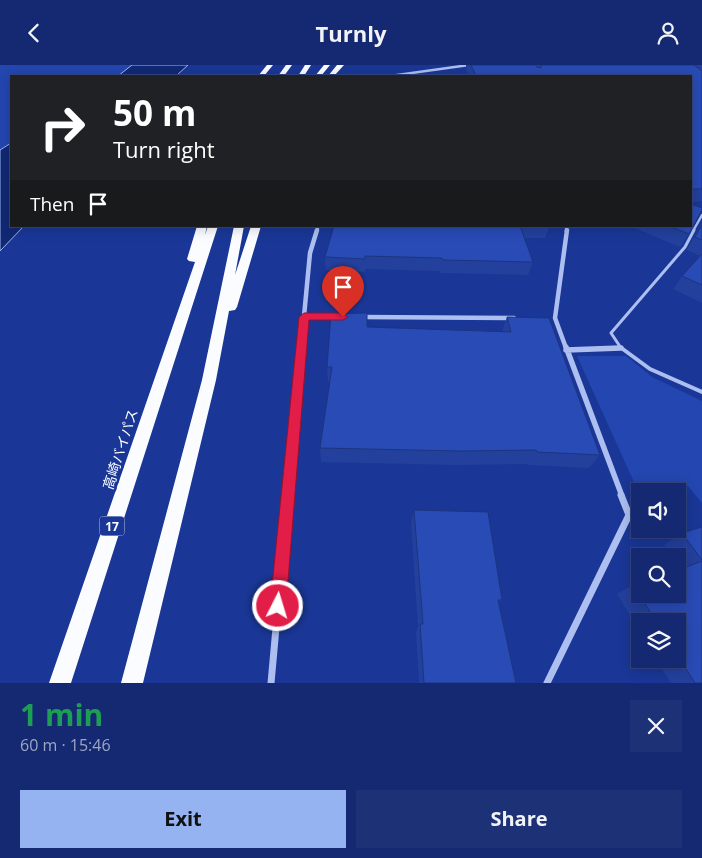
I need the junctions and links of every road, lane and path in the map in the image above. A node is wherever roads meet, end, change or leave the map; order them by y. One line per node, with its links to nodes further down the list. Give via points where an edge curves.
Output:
1 (270, 65): 5 (highway)
2 (327, 65): 6 (highway)
3 (342, 65): 7 (highway)
4 (469, 65): 8 (street)
5 (262, 75)
6 (319, 75)
7 (332, 75)
8 (397, 75)
9 (702, 215): 22 (lane, via 686,247 611,333)
10 (202, 227): 24 (highway)
11 (213, 227): 24 (highway, 高崎バイパス / 17)
12 (238, 227): 25 (highway)
13 (256, 227): 25 (highway)
14 (318, 227): 16 (street, via 310,253)
15 (567, 227): 21 (street)
16 (304, 317): 17 (street); 29 (street)
17 (343, 317)
18 (353, 317): 19 (street)
19 (516, 318)
20 (545, 318): 21 (street)
21 (554, 318): 23 (street)
22 (621, 348): 23 (street); 26 (lane, via 667,377)
23 (566, 350): 30 (street, via 629,515)
24 (164, 369): 27 (highway, 高崎バイパス / 17)
25 (209, 380): 28 (highway)
26 (702, 392)
27 (60, 683)
28 (132, 683)
29 (271, 683)
30 (547, 683)

